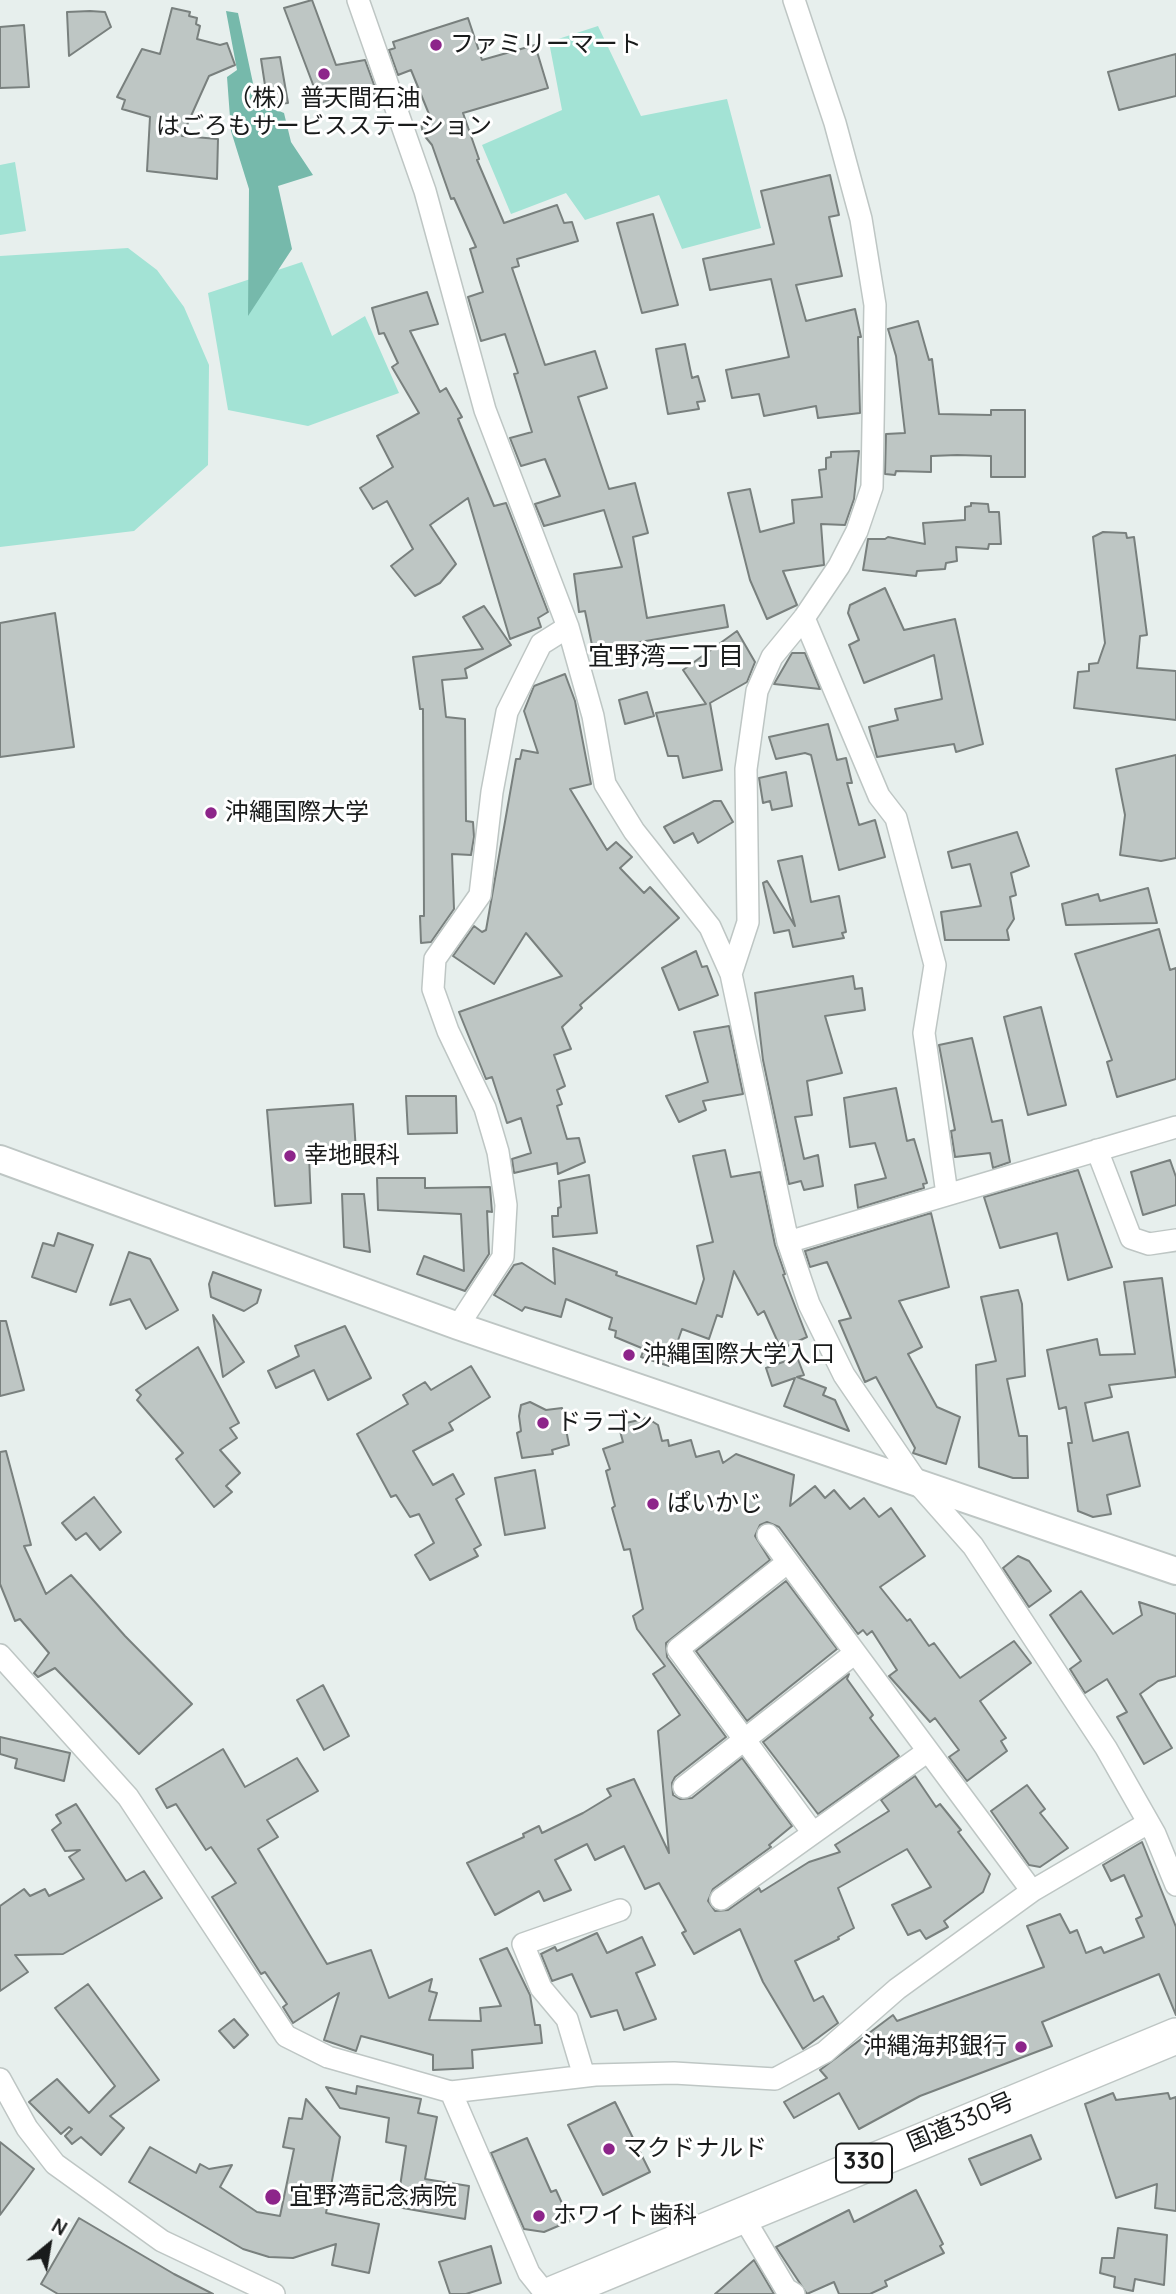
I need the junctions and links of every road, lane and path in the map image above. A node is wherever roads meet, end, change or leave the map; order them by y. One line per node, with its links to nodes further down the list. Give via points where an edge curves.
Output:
1 (358, 0): 4 (street, via 425,191 485,410)
2 (794, 0): 3 (street, via 835,122 861,219 874,304 872,487 851,543)
3 (804, 618): 5 (street, via 772,657 757,691 746,769 748,922); 9 (street, via 879,796 896,818 935,965 924,1033)
4 (568, 627): 5 (street, via 606,783 634,831 710,927); 12 (street, via 541,644 507,712 480,895 435,958 433,989 485,1108 506,1205 503,1257)
5 (732, 974): 11 (street)
6 (1176, 1127): 7 (street)
7 (1097, 1150): 9 (street); 10 (street, via 1131,1238 1149,1244)
8 (0, 1158): 12 (street)
9 (947, 1194): 11 (street)
10 (1176, 1240)
11 (788, 1242): 13 (street, via 809,1304 844,1375)
12 (458, 1325): 13 (street)
13 (919, 1485): 16 (street); 22 (street, via 973,1546 1106,1748)
14 (768, 1535): 15 (street)
15 (788, 1562): 17 (street); 19 (street, via 678,1649)
16 (1176, 1571)
17 (855, 1653): 19 (street); 20 (street)
18 (0, 1655): 31 (street, via 128,1797 286,2036 328,2057)
19 (745, 1739): 21 (street); 23 (street)
20 (928, 1751): 23 (street); 25 (street)
21 (684, 1787)
22 (1148, 1823): 24 (street); 25 (street)
23 (813, 1833): 26 (street)
24 (1176, 1885)
25 (1032, 1891): 29 (street, via 897,1989 825,2052 775,2079 674,2073)
26 (721, 1899)
27 (621, 1910): 29 (street, via 523,1944 541,1989 568,2019)
28 (1176, 2036): 32 (highway, 国道330号 / 330)
29 (584, 2076): 31 (street)
30 (0, 2079): 34 (street, via 27,2129 55,2164 162,2241)
31 (451, 2092): 33 (street, via 529,2273)
32 (742, 2215): 33 (highway, 国道330号 / 330); 35 (street, via 786,2289)
33 (556, 2293)
34 (274, 2294)
35 (794, 2294)

